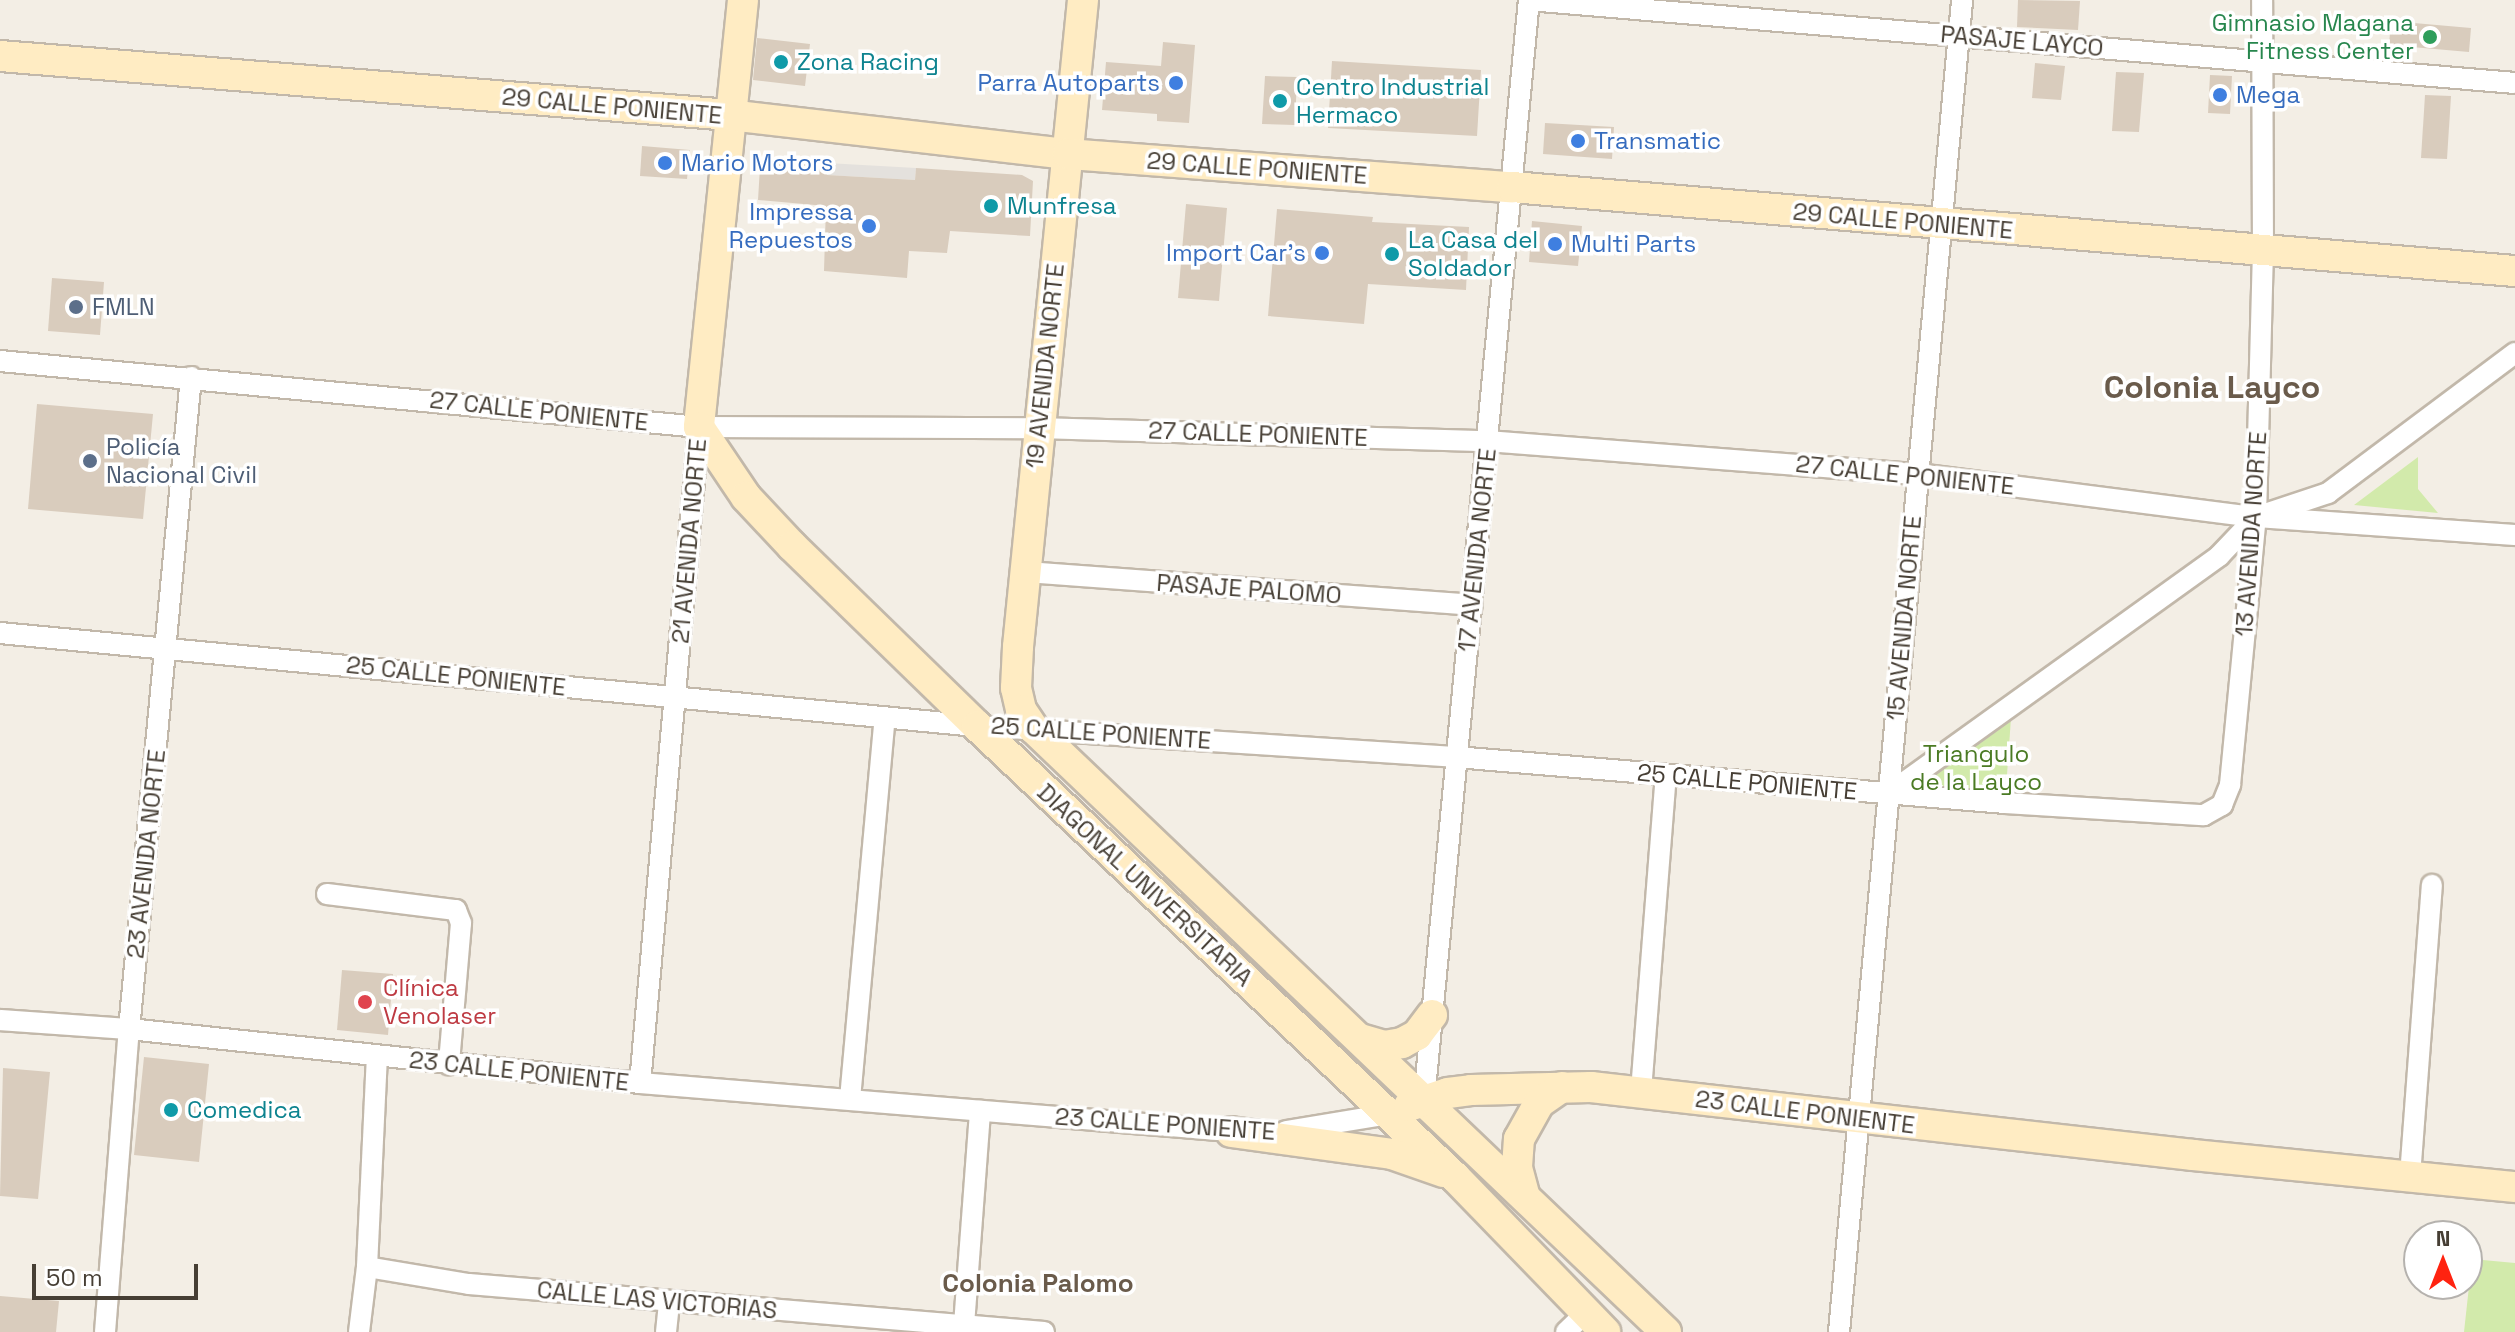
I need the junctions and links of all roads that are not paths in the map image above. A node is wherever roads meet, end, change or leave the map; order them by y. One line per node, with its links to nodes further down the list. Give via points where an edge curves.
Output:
1 (743, 0): 10 (main road, 21 AVENIDA NORTE)
2 (1083, 0): 11 (main road, 19 AVENIDA NORTE)
3 (1529, 0): 6 (street, PASAJE LAYCO); 12 (street, 17 AVENIDA NORTE)
4 (1962, 0): 6 (street, 15 AVENIDA NORTE)
5 (2262, 0): 8 (street, 13 AVENIDA NORTE)
6 (1959, 35): 8 (street, PASAJE LAYCO); 13 (street, 15 AVENIDA NORTE)
7 (0, 56): 10 (main road, 29 CALLE PONIENTE)
8 (2260, 61): 9 (street, PASAJE LAYCO); 14 (street, 13 AVENIDA NORTE)
9 (2515, 83)
10 (730, 115): 11 (main road, 29 CALLE PONIENTE); 19 (main road, 21 AVENIDA NORTE)
11 (1068, 154): 12 (main road, 29 CALLE PONIENTE); 20 (main road, 19 AVENIDA NORTE)
12 (1512, 187): 13 (main road, 29 CALLE PONIENTE); 21 (street, 17 AVENIDA NORTE)
13 (1943, 225): 14 (main road, 29 CALLE PONIENTE); 22 (street, 15 AVENIDA NORTE)
14 (2263, 252): 15 (main road, 29 CALLE PONIENTE); 23 (street, 13 AVENIDA NORTE)
15 (2515, 271)
16 (2515, 353): 23 (street, via 2328,493)
17 (0, 361): 18 (street, 27 CALLE PONIENTE)
18 (191, 377): 19 (street, 27 CALLE PONIENTE); 28 (street, 23 AVENIDA NORTE)
19 (699, 427): 20 (street, 27 CALLE PONIENTE); 29 (street, 21 AVENIDA NORTE); 31 (main road, DIAGONAL UNIVERSITARIA, via 746,497)
20 (1038, 428): 21 (street, 27 CALLE PONIENTE); 25 (main road, 19 AVENIDA NORTE)
21 (1487, 441): 22 (street, 27 CALLE PONIENTE); 26 (street, 17 AVENIDA NORTE)
22 (1918, 474): 23 (street, 27 CALLE PONIENTE); 35 (street, 15 AVENIDA NORTE)
23 (2256, 517): 24 (street, 27 CALLE PONIENTE); 35 (street, via 2219,556); 36 (street, 13 AVENIDA NORTE, via 2230,785 2222,805)
24 (2515, 535)
25 (1026, 572): 26 (street, PASAJE PALOMO); 32 (main road, 19 AVENIDA NORTE, via 1016,688 1021,710)
26 (1472, 605): 33 (street, 17 AVENIDA NORTE)
27 (0, 633): 28 (street, 25 CALLE PONIENTE)
28 (166, 647): 29 (street, 25 CALLE PONIENTE); 41 (street, 23 AVENIDA NORTE)
29 (676, 699): 30 (street, 25 CALLE PONIENTE); 45 (street, 21 AVENIDA NORTE)
30 (885, 718): 31 (street, 25 CALLE PONIENTE); 48 (street)
31 (977, 726): 32 (street, 25 CALLE PONIENTE); 51 (main road, DIAGONAL UNIVERSITARIA)
32 (1033, 728): 33 (street, 25 CALLE PONIENTE); 42 (main road, DIAGONAL UNIVERSITARIA)
33 (1456, 757): 34 (street, 25 CALLE PONIENTE); 39 (street, 17 AVENIDA NORTE)
34 (1666, 775): 35 (street, 25 CALLE PONIENTE); 47 (street)
35 (1888, 794): 36 (street, 25 CALLE PONIENTE); 52 (street, 15 AVENIDA NORTE)
36 (2204, 815)
37 (2432, 885): 54 (street)
38 (327, 894): 44 (street, via 456,910 461,923)
39 (1432, 1015): 42 (main road, via 1417,1035 1402,1043 1384,1046); 49 (street, 17 AVENIDA NORTE)
40 (0, 1020): 41 (street, 23 CALLE PONIENTE)
41 (129, 1029): 43 (street, 23 CALLE PONIENTE); 63 (street, 23 AVENIDA NORTE)
42 (1360, 1039): 49 (main road, DIAGONAL UNIVERSITARIA)
43 (377, 1057): 44 (street, 23 CALLE PONIENTE); 58 (street)
44 (449, 1064): 45 (street, 23 CALLE PONIENTE)
45 (640, 1083): 48 (street, 23 CALLE PONIENTE)
46 (1562, 1087): 47 (main road, 23 CALLE PONIENTE); 49 (main road, 23 CALLE PONIENTE, via 1471,1090); 57 (main road, via 1539,1103 1519,1139 1517,1167)
47 (1641, 1091): 52 (main road, 23 CALLE PONIENTE)
48 (850, 1099): 50 (street, 23 CALLE PONIENTE)
49 (1424, 1100): 51 (main road, 23 CALLE PONIENTE); 57 (main road, DIAGONAL UNIVERSITARIA)
50 (980, 1111): 53 (street, 23 CALLE PONIENTE); 61 (street)
51 (1389, 1114): 53 (street, 23 CALLE PONIENTE, via 1294,1131); 55 (main road, DIAGONAL UNIVERSITARIA)
52 (1859, 1119): 54 (main road, 23 CALLE PONIENTE); 68 (street, 15 AVENIDA NORTE)
53 (1231, 1132): 55 (main road, via 1392,1154)
54 (2410, 1176): 56 (main road, 23 CALLE PONIENTE)
55 (1455, 1177): 62 (main road, DIAGONAL UNIVERSITARIA)
56 (2515, 1187)
57 (1524, 1194): 67 (main road, DIAGONAL UNIVERSITARIA)
58 (367, 1267): 59 (street, CALLE LAS VICTORIAS, via 469,1284); 64 (street)
59 (669, 1301): 60 (street, CALLE LAS VICTORIAS); 65 (street)
60 (881, 1325): 61 (street, CALLE LAS VICTORIAS)
61 (964, 1325): 66 (street, CALLE LAS VICTORIAS)
62 (1585, 1326)
63 (105, 1332)
64 (359, 1332)
65 (666, 1332)
66 (1044, 1332)
67 (1666, 1332)
68 (1839, 1332)

